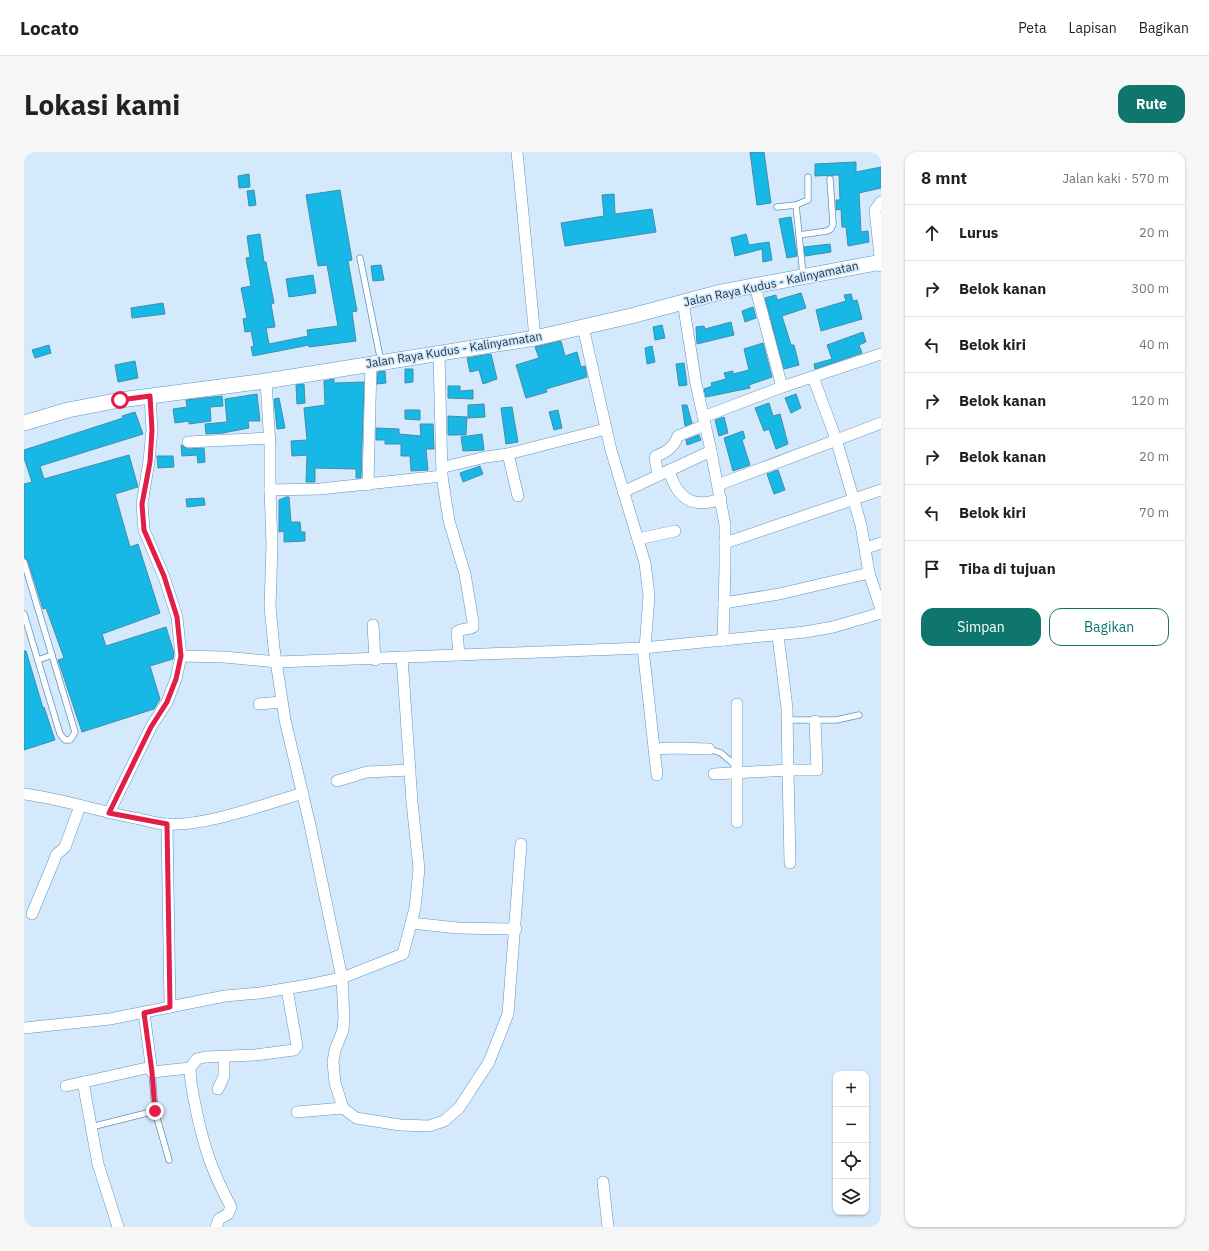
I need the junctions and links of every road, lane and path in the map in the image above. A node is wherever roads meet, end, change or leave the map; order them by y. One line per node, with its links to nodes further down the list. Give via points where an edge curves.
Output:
1 (516, 152): 14 (street)
2 (808, 177): 5 (lane, via 808,200)
3 (830, 179): 7 (lane, via 833,224 831,229)
4 (881, 202): 9 (street, via 875,210)
5 (796, 205): 6 (lane); 7 (lane)
6 (777, 207)
7 (799, 235): 10 (lane)
8 (360, 258): 17 (lane)
9 (881, 263): 10 (main road, Jalan Raya Kudus - Kalinyamatan)
10 (803, 275): 11 (main road, Jalan Raya Kudus - Kalinyamatan)
11 (755, 286): 12 (main road, Jalan Raya Kudus - Kalinyamatan); 20 (street)
12 (683, 302): 13 (main road, Jalan Raya Kudus - Kalinyamatan); 22 (street)
13 (584, 327): 14 (main road, Jalan Raya Kudus - Kalinyamatan); 25 (street)
14 (535, 338): 15 (main road, Jalan Raya Kudus - Kalinyamatan)
15 (439, 354): 17 (main road, Jalan Raya Kudus - Kalinyamatan); 32 (street)
16 (881, 354): 18 (street)
17 (376, 363): 19 (main road, Jalan Raya Kudus - Kalinyamatan); 34 (street)
18 (813, 377): 20 (street); 27 (street)
19 (266, 380): 21 (main road, Jalan Raya Kudus - Kalinyamatan); 26 (street)
20 (782, 387): 22 (street)
21 (150, 396): 23 (main road, Jalan Raya Kudus - Kalinyamatan, via 89,406); 60 (street, via 152,430 150,462 142,504 144,530 164,576 177,617)
22 (704, 421): 29 (street); 33 (street, via 678,436 675,445 656,456)
23 (24, 423)
24 (881, 423): 27 (street)
25 (606, 429): 30 (street); 38 (street)
26 (270, 438): 28 (street); 36 (street)
27 (836, 439): 35 (street); 41 (street)
28 (188, 442)
29 (711, 451): 31 (street); 35 (street)
30 (508, 454): 32 (street, via 486,457); 39 (street)
31 (670, 470): 33 (street); 40 (street, via 677,490 691,502 702,504)
32 (443, 471): 34 (street); 59 (street, via 449,521 465,574 473,622 473,627 457,632)
33 (658, 475): 38 (street)
34 (368, 485): 36 (street)
35 (718, 485): 40 (street)
36 (270, 490): 64 (street, via 270,607)
37 (881, 490): 41 (street)
38 (623, 492): 43 (street)
39 (518, 496)
40 (721, 499): 44 (street)
41 (853, 500): 44 (street); 46 (street)
42 (675, 531): 43 (street)
43 (638, 539): 57 (street, via 648,583 649,606)
44 (725, 543): 50 (street)
45 (881, 543): 46 (street)
46 (866, 548): 49 (street)
47 (24, 562): 48 (lane)
48 (26, 572): 58 (lane)
49 (869, 573): 50 (street, via 779,594); 51 (street)
50 (724, 603): 56 (street)
51 (881, 609)
52 (881, 613): 55 (street, via 834,627)
53 (24, 614): 62 (lane)
54 (373, 625): 63 (street)
55 (778, 636): 56 (street); 69 (street)
56 (723, 640): 57 (street)
57 (644, 648): 59 (street); 72 (street)
58 (52, 655): 62 (lane); 62 (lane, via 75,732 70,740 65,740 60,734)
59 (459, 655): 61 (street)
60 (181, 656): 64 (street); 82 (street, via 167,702 151,727)
61 (402, 657): 63 (street); 73 (street)
62 (38, 660)
63 (375, 660): 64 (street)
64 (277, 662): 65 (street)
65 (282, 702): 66 (street); 79 (street)
66 (259, 704)
67 (737, 704): 74 (street)
68 (859, 715): 70 (lane)
69 (787, 720): 70 (lane); 75 (street)
70 (815, 721): 75 (street, via 820,770)
71 (709, 749): 72 (street); 74 (lane, via 721,753)
72 (654, 750): 77 (street)
73 (410, 770): 78 (street, via 367,772); 88 (street, via 419,869)
74 (738, 770): 75 (street); 76 (street); 83 (street)
75 (788, 770): 86 (street)
76 (714, 774)
77 (657, 775)
78 (337, 781)
79 (303, 793): 84 (street, via 223,816); 90 (street)
80 (24, 794): 81 (street)
81 (80, 806): 82 (street); 87 (street, via 64,847 56,855)
82 (109, 813): 84 (street)
83 (737, 822)
84 (167, 824): 92 (street)
85 (521, 844): 89 (street)
86 (790, 863)
87 (32, 914)
88 (412, 923): 89 (street); 90 (street, via 403,954)
89 (516, 930): 101 (street, via 508,1014 489,1062 459,1108 444,1121 429,1126 400,1125 356,1118)
90 (342, 978): 91 (street); 101 (street, via 343,1030 332,1062)
91 (287, 989): 92 (street, via 225,996); 95 (street, via 296,1048 285,1052)
92 (170, 1007): 93 (street)
93 (144, 1013): 94 (street, via 75,1024); 97 (street)
94 (24, 1028)
95 (224, 1057): 96 (street, via 200,1058); 100 (street, via 224,1076)
96 (190, 1068): 97 (street); 108 (street, via 190,1082 204,1148 231,1207 228,1214 219,1219)
97 (152, 1069): 98 (street); 102 (lane)
98 (83, 1082): 99 (street); 104 (street)
99 (66, 1086)
100 (218, 1089)
101 (343, 1108): 103 (street)
102 (155, 1111): 104 (lane); 105 (lane)
103 (297, 1112)
104 (91, 1127): 107 (street, via 98,1164)
105 (169, 1160)
106 (603, 1182): 109 (street)
107 (118, 1227)
108 (216, 1227)
109 (608, 1227)

